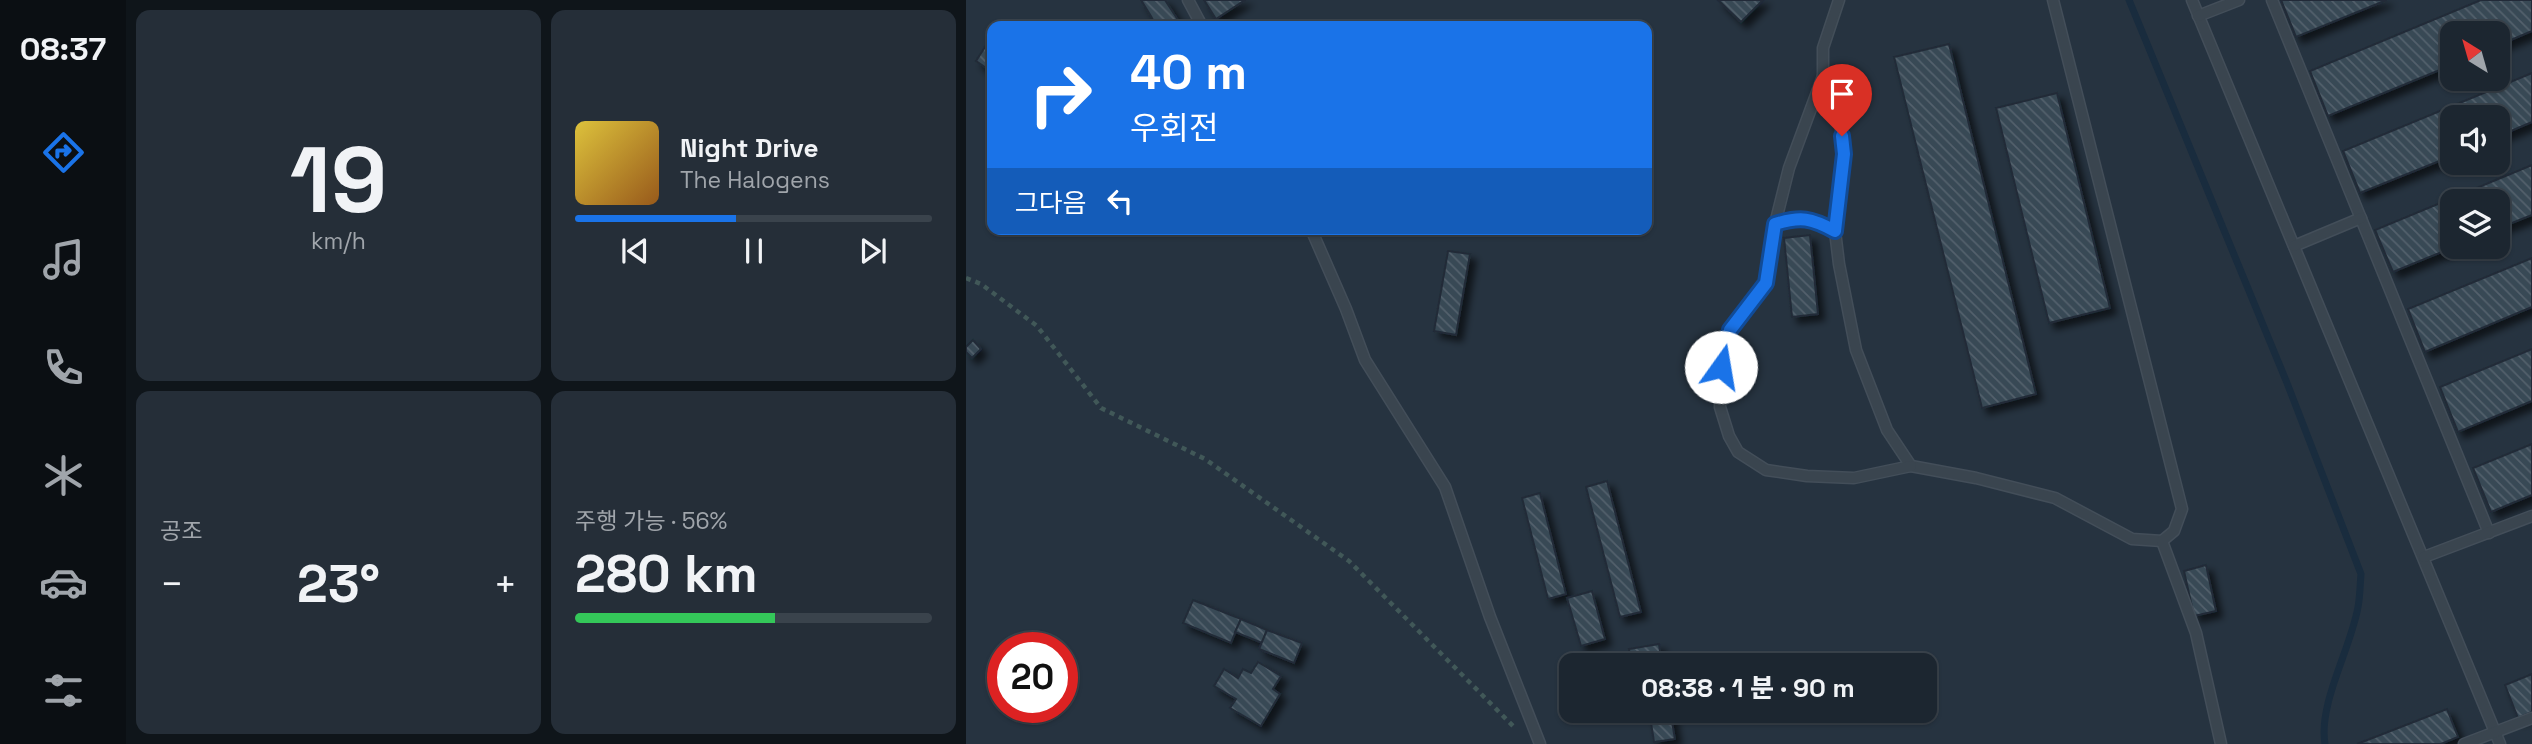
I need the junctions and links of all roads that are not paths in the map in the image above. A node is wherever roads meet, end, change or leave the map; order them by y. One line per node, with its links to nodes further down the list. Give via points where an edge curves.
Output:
1 (1188, 0): 8 (lane)
2 (1839, 0): 9 (lane, via 1823,48)
3 (2053, 0): 18 (lane, via 2182,509 2174,531)
4 (2192, 0): 7 (lane)
5 (2239, 0): 7 (lane)
6 (2272, 0): 10 (lane)
7 (2198, 16): 14 (lane)
8 (1199, 21)
9 (1823, 76): 11 (lane, via 1789,168); 12 (lane, via 1839,117 1844,154)
10 (2361, 218): 14 (lane); 17 (lane)
11 (1775, 224): 12 (lane, via 1797,218); 15 (lane, via 1766,283 1730,330 1721,367 1720,407 1729,436 1738,452 1766,470 1854,478)
12 (1835, 231): 15 (lane, via 1856,350 1887,430)
13 (1314, 235): 22 (lane, via 1365,360 1445,487)
14 (2294, 246): 19 (lane)
15 (1911, 466): 18 (lane, via 2054,498 2132,539)
16 (2532, 516): 17 (lane)
17 (2489, 533): 19 (lane)
18 (2162, 541): 23 (lane, via 2196,633)
19 (2424, 557): 21 (lane)
20 (2532, 718): 21 (lane)
21 (2496, 732): 24 (lane); 25 (lane)
22 (1540, 744)
23 (2221, 744)
24 (2464, 744)
25 (2500, 744)

